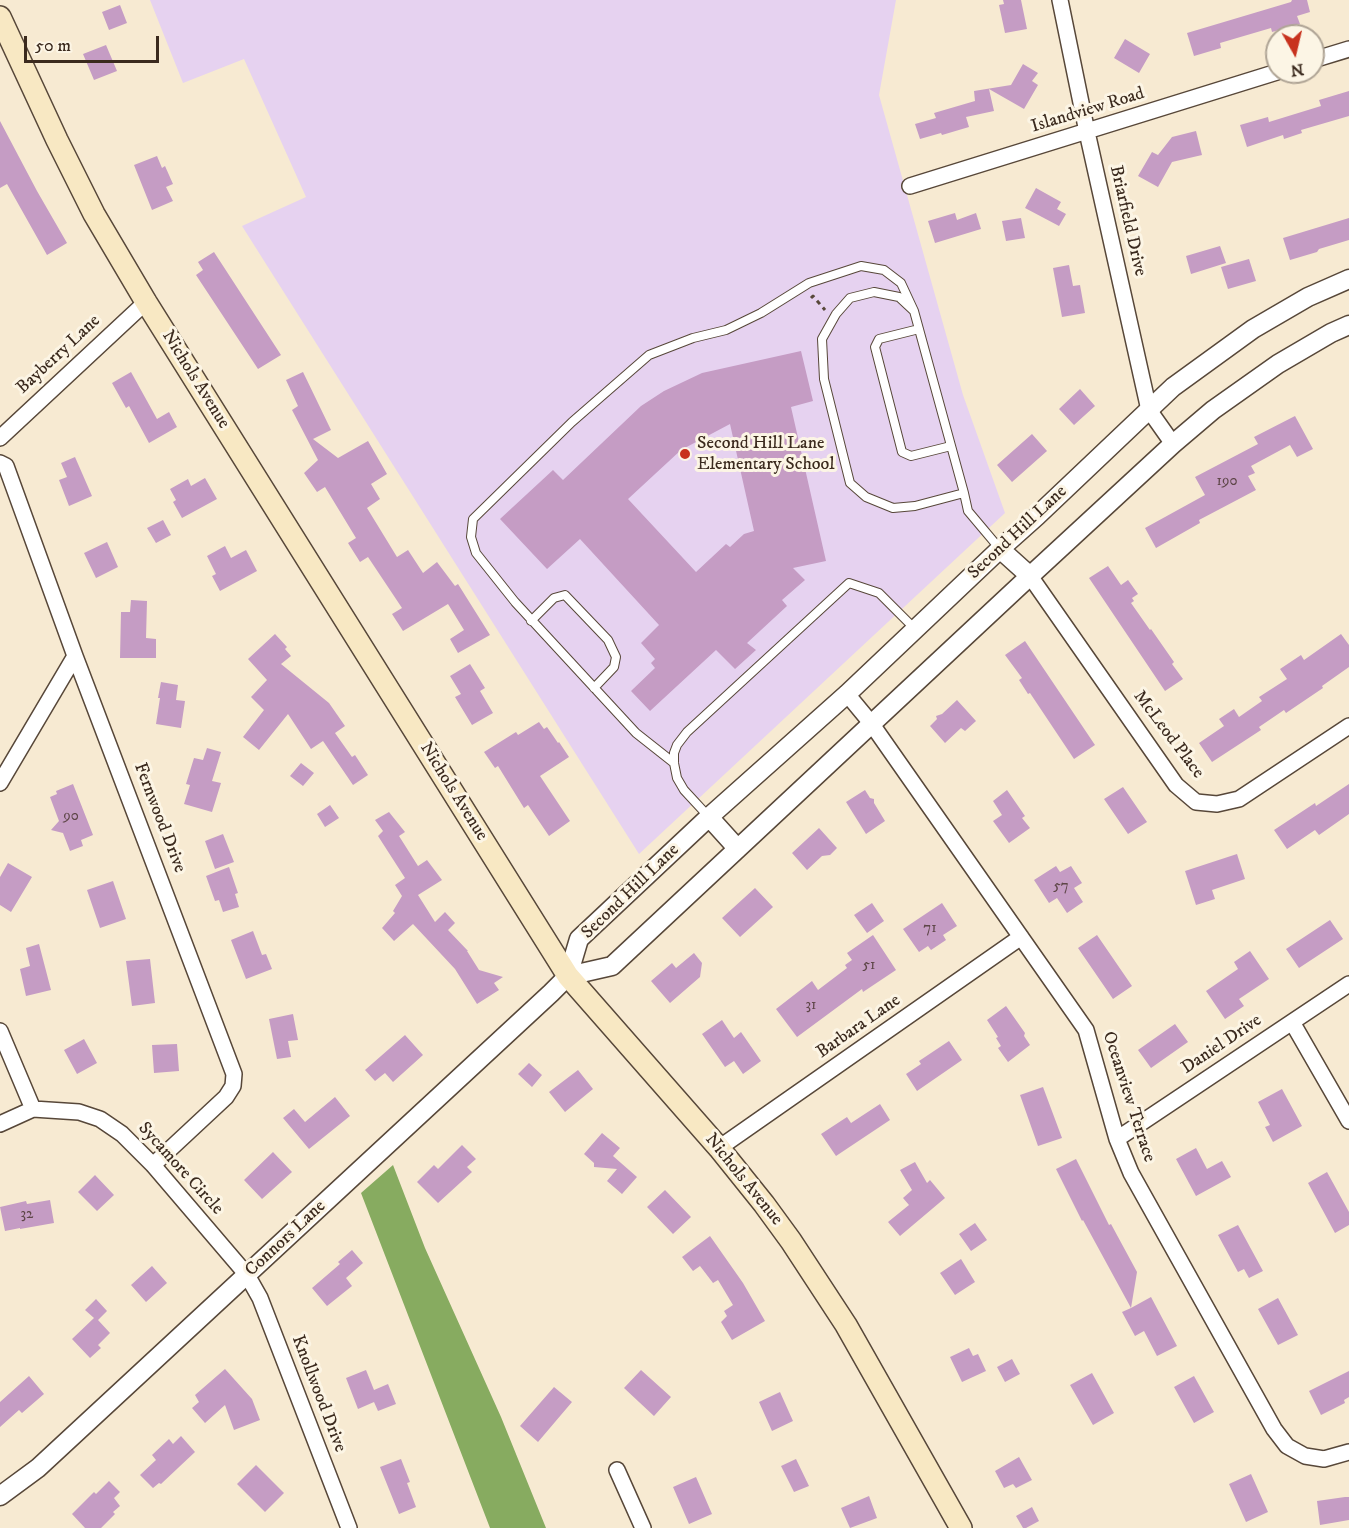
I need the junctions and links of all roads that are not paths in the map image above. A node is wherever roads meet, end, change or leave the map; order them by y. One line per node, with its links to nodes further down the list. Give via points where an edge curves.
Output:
1 (1060, 0): 6 (street, Briarfield Drive)
2 (0, 18): 9 (main road, Nichols Avenue, via 94,214)
3 (1349, 49): 4 (street)
4 (1325, 56)
5 (1265, 76): 6 (street, Islandview Road)
6 (1087, 132): 7 (street, Islandview Road); 13 (street, Briarfield Drive)
7 (910, 186)
8 (1349, 279): 13 (street, Second Hill Lane, via 1253,329 1173,387)
9 (146, 302): 14 (street, Bayberry Lane); 33 (main road, Nichols Avenue)
10 (914, 311): 12 (lane); 18 (lane, via 898,297 874,292 850,298 822,339 824,379 850,483 866,497 893,508); 21 (lane, via 901,283 884,270 861,266 809,283 726,330 648,354 473,519 471,537 476,553)
11 (1349, 325): 15 (street, Second Hill Lane, via 1278,364)
12 (919, 329): 16 (lane); 16 (lane, via 879,339 875,347 902,452 911,456)
13 (1149, 410): 15 (street, Briarfield Drive); 19 (street, Second Hill Lane)
14 (0, 438)
15 (1173, 444): 20 (street, Second Hill Lane)
16 (951, 446): 18 (lane)
17 (0, 463): 23 (street, Fernwood Drive, via 6,466)
18 (964, 493): 19 (lane, via 968,511)
19 (1000, 549): 20 (street); 22 (street, Second Hill Lane)
20 (1030, 576): 26 (street, Second Hill Lane); 27 (street, McLeod Place, via 1176,785 1196,802 1217,804 1239,799)
21 (531, 621): 24 (lane); 24 (lane, via 554,598 565,595 608,640 616,657 614,667)
22 (915, 629): 25 (street, Second Hill Lane); 28 (lane, via 879,593 849,583 687,732 677,745)
23 (75, 656): 29 (street); 42 (street, Fernwood Drive, via 234,1074 226,1097)
24 (594, 688): 28 (lane, via 636,733)
25 (847, 694): 26 (street, Oceanview Terrace); 30 (street, Second Hill Lane)
26 (872, 723): 31 (street, Second Hill Lane); 32 (street, Oceanview Terrace)
27 (1349, 726)
28 (674, 763): 30 (lane, via 680,784)
29 (0, 783)
30 (709, 817): 31 (street); 33 (street, Second Hill Lane, via 579,939)
31 (737, 848): 33 (street, Second Hill Lane, via 612,966)
32 (1021, 937): 40 (street, Oceanview Terrace, via 1086,1030); 41 (street, Barbara Lane)
33 (568, 976): 41 (main road, Nichols Avenue); 43 (street, Connors Lane)
34 (1349, 984): 35 (street, Daniel Drive)
35 (1292, 1022): 38 (street); 40 (street, Daniel Drive)
36 (0, 1031): 37 (street)
37 (33, 1109): 39 (street, Sycamore Circle); 42 (street, Sycamore Circle, via 79,1112 100,1119 122,1134)
38 (1349, 1121)
39 (0, 1124)
40 (1117, 1139): 44 (street, Oceanview Terrace, via 1131,1173 1280,1438 1296,1452 1314,1458)
41 (719, 1148): 49 (main road, Nichols Avenue, via 791,1241 846,1325)
42 (153, 1165): 43 (street, Sycamore Circle)
43 (247, 1275): 46 (street, Connors Lane, via 38,1468); 47 (street, Knollwood Drive, via 260,1298)
44 (1349, 1452)
45 (617, 1470): 48 (street)
46 (0, 1496)
47 (349, 1528)
48 (643, 1528)
49 (961, 1528)

